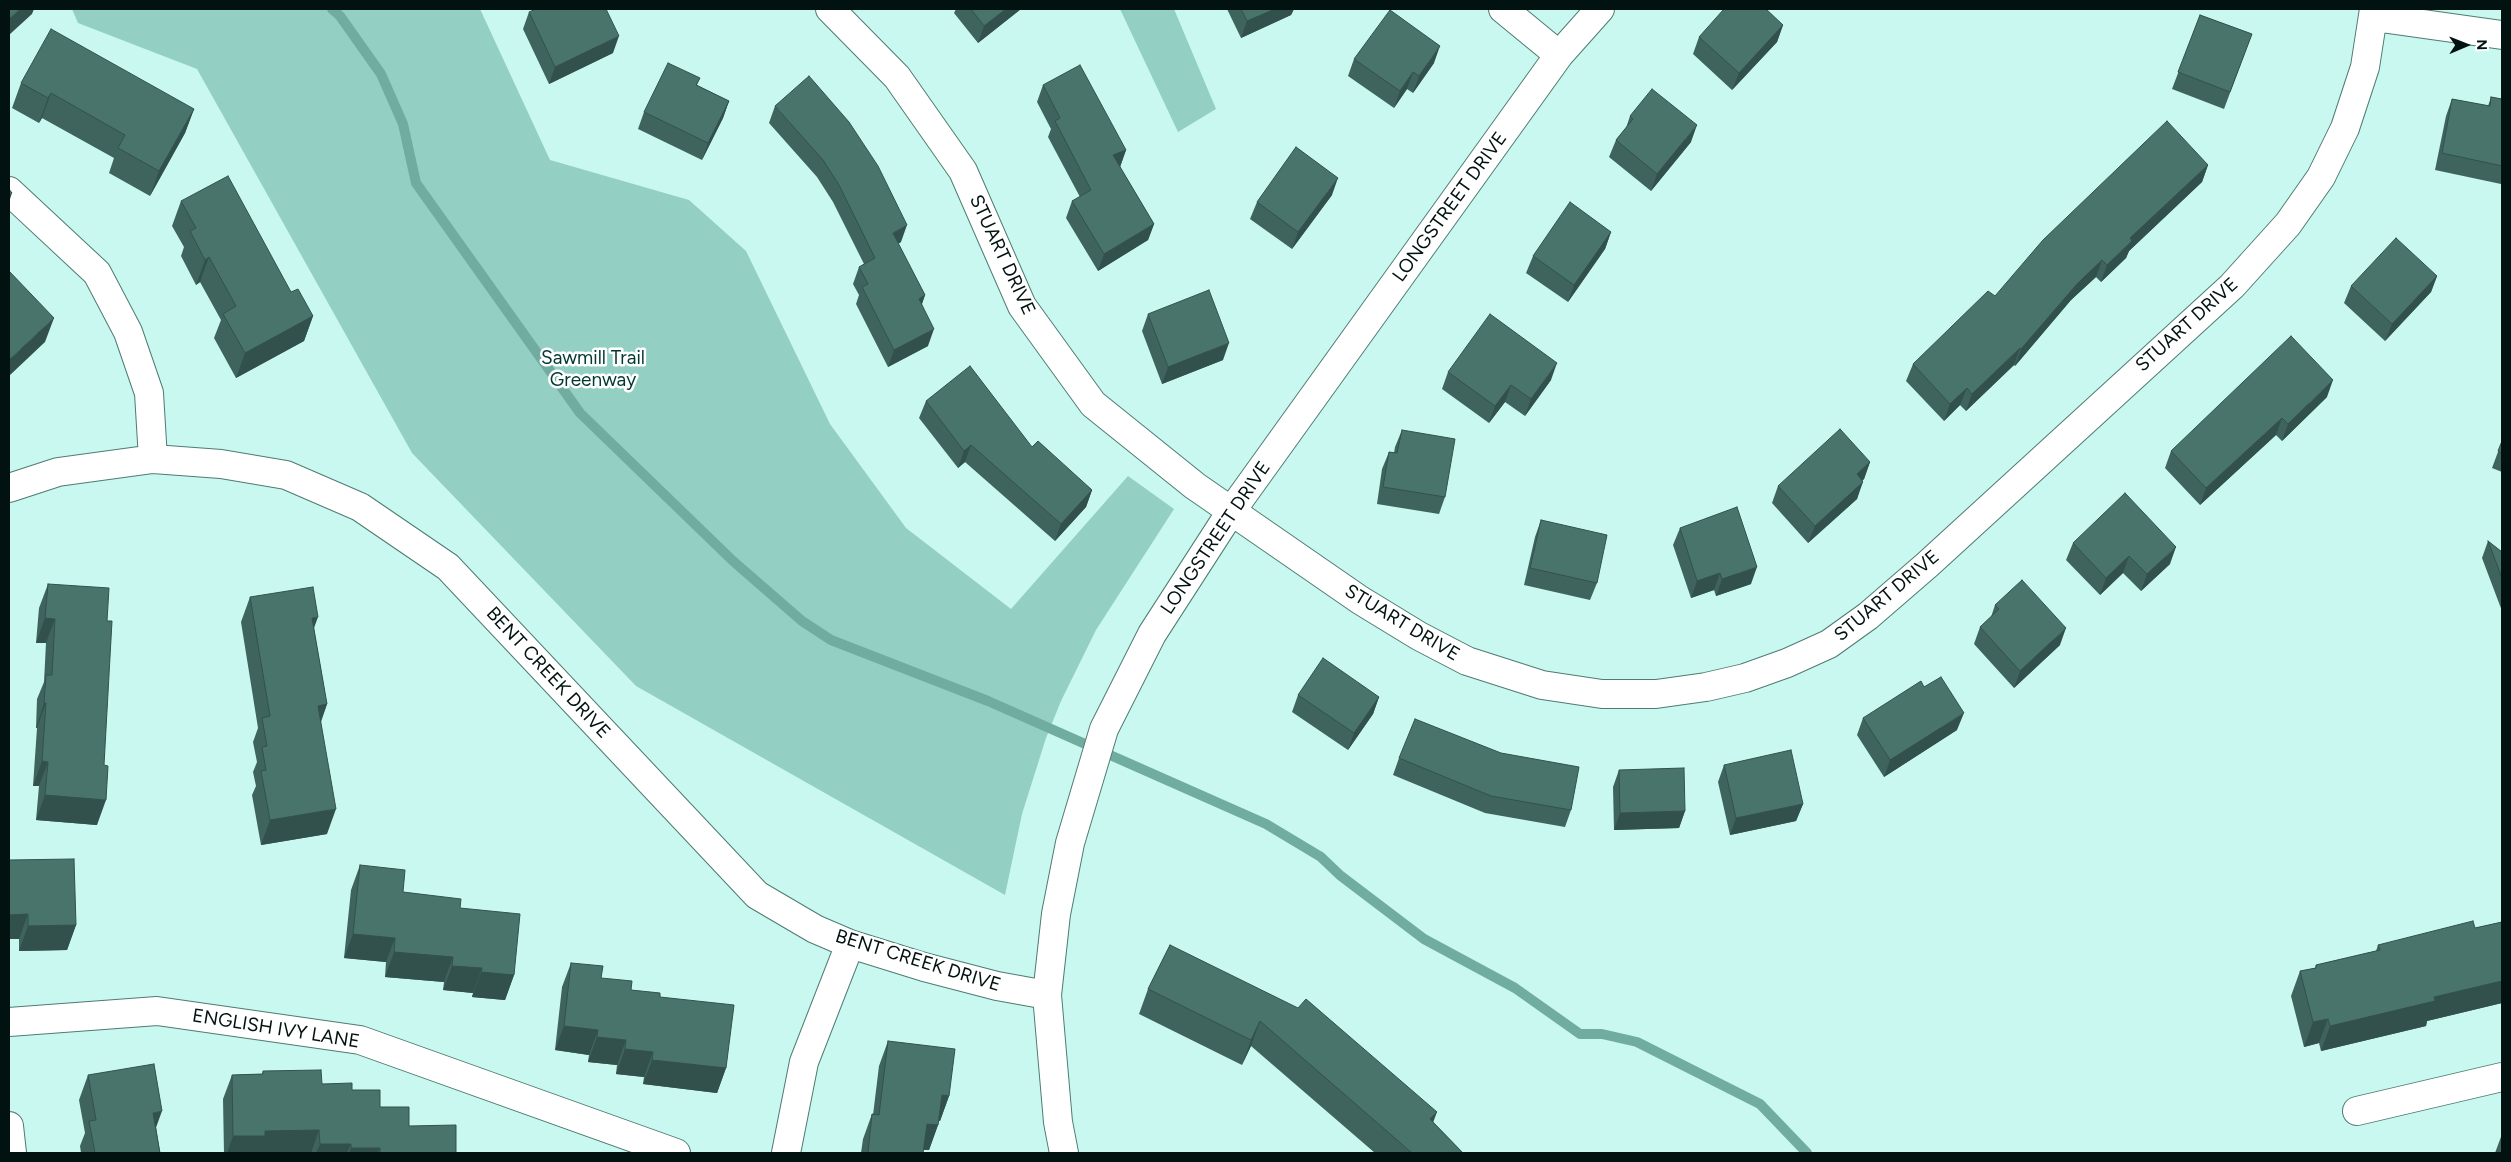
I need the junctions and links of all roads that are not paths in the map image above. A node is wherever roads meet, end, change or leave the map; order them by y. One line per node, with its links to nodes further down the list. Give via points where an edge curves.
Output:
1 (830, 9): 10 (street, STUART DRIVE, via 897,77 963,171 1022,306 1093,404 1195,486)
2 (1503, 9): 6 (street)
3 (1600, 9): 6 (street, LONGSTREET DRIVE)
4 (2374, 13): 5 (street); 10 (street, STUART DRIVE, via 2365,67 2345,128 2321,177 2288,224 2232,286 1868,616 1830,644 1787,663 1745,678 1656,694 1602,694 1542,685 1467,661 1418,636 1360,600)
5 (2502, 35)
6 (1559, 55): 10 (street, LONGSTREET DRIVE)
7 (9, 191): 8 (street, via 97,272 128,332 149,392)
8 (153, 459): 9 (street, BENT CREEK DRIVE, via 58,472); 11 (street, BENT CREEK DRIVE, via 221,464 286,475 360,508 448,567 757,895 815,929)
9 (9, 488)
10 (1232, 510): 12 (street, LONGSTREET DRIVE, via 1152,634 1104,729 1070,843 1056,914)
11 (850, 944): 12 (street, BENT CREEK DRIVE, via 997,986); 19 (street, via 804,1062)
12 (1047, 995): 20 (street, LONGSTREET DRIVE, via 1058,1122)
13 (9, 1022): 18 (street, ENGLISH IVY LANE, via 157,1011 360,1040)
14 (2502, 1077): 15 (street)
15 (2357, 1111)
16 (9, 1126): 17 (street)
17 (12, 1153)
18 (676, 1153)
19 (786, 1153)
20 (1064, 1153)

